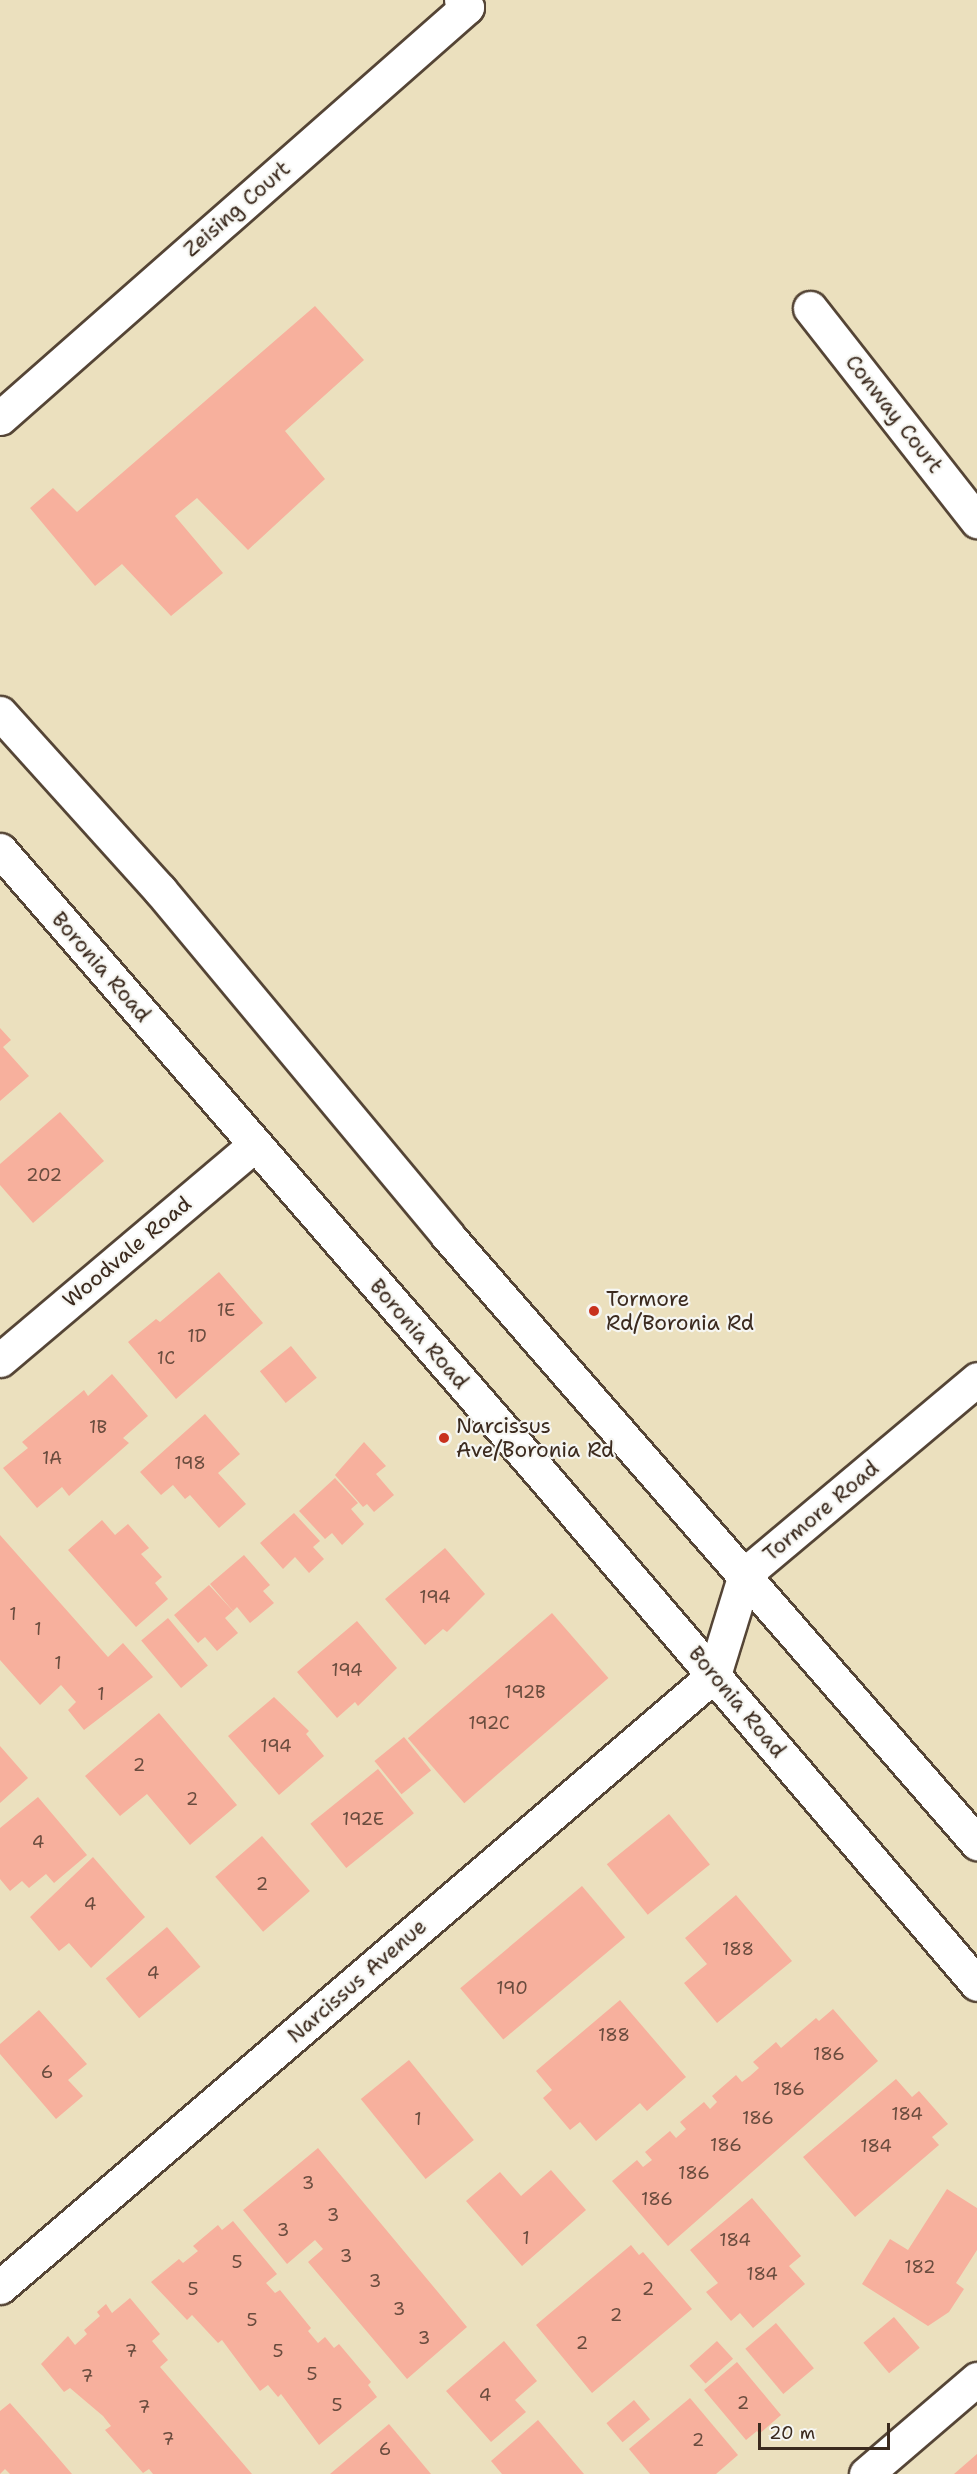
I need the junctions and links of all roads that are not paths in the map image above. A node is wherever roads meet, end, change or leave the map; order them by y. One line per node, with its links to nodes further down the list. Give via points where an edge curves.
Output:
1 (461, 0): 3 (main road, Zeising Court, via 467,7)
2 (810, 308): 4 (main road, Conway Court)
3 (0, 418)
4 (977, 521)
5 (0, 713): 10 (main road, via 160,890 447,1235)
6 (0, 850): 7 (main road, Boronia Road)
7 (254, 1144): 8 (main road, Woodvale Road); 11 (main road, Boronia Road)
8 (0, 1360)
9 (977, 1379): 10 (main road, Tormore Road)
10 (745, 1575): 11 (main road, Tormore Road); 12 (main road)
11 (714, 1675): 13 (main road, Boronia Road); 14 (main road, Narcissus Avenue)
12 (977, 1844)
13 (977, 1984)
14 (0, 2287)
15 (977, 2379): 16 (main road)
16 (866, 2474)

